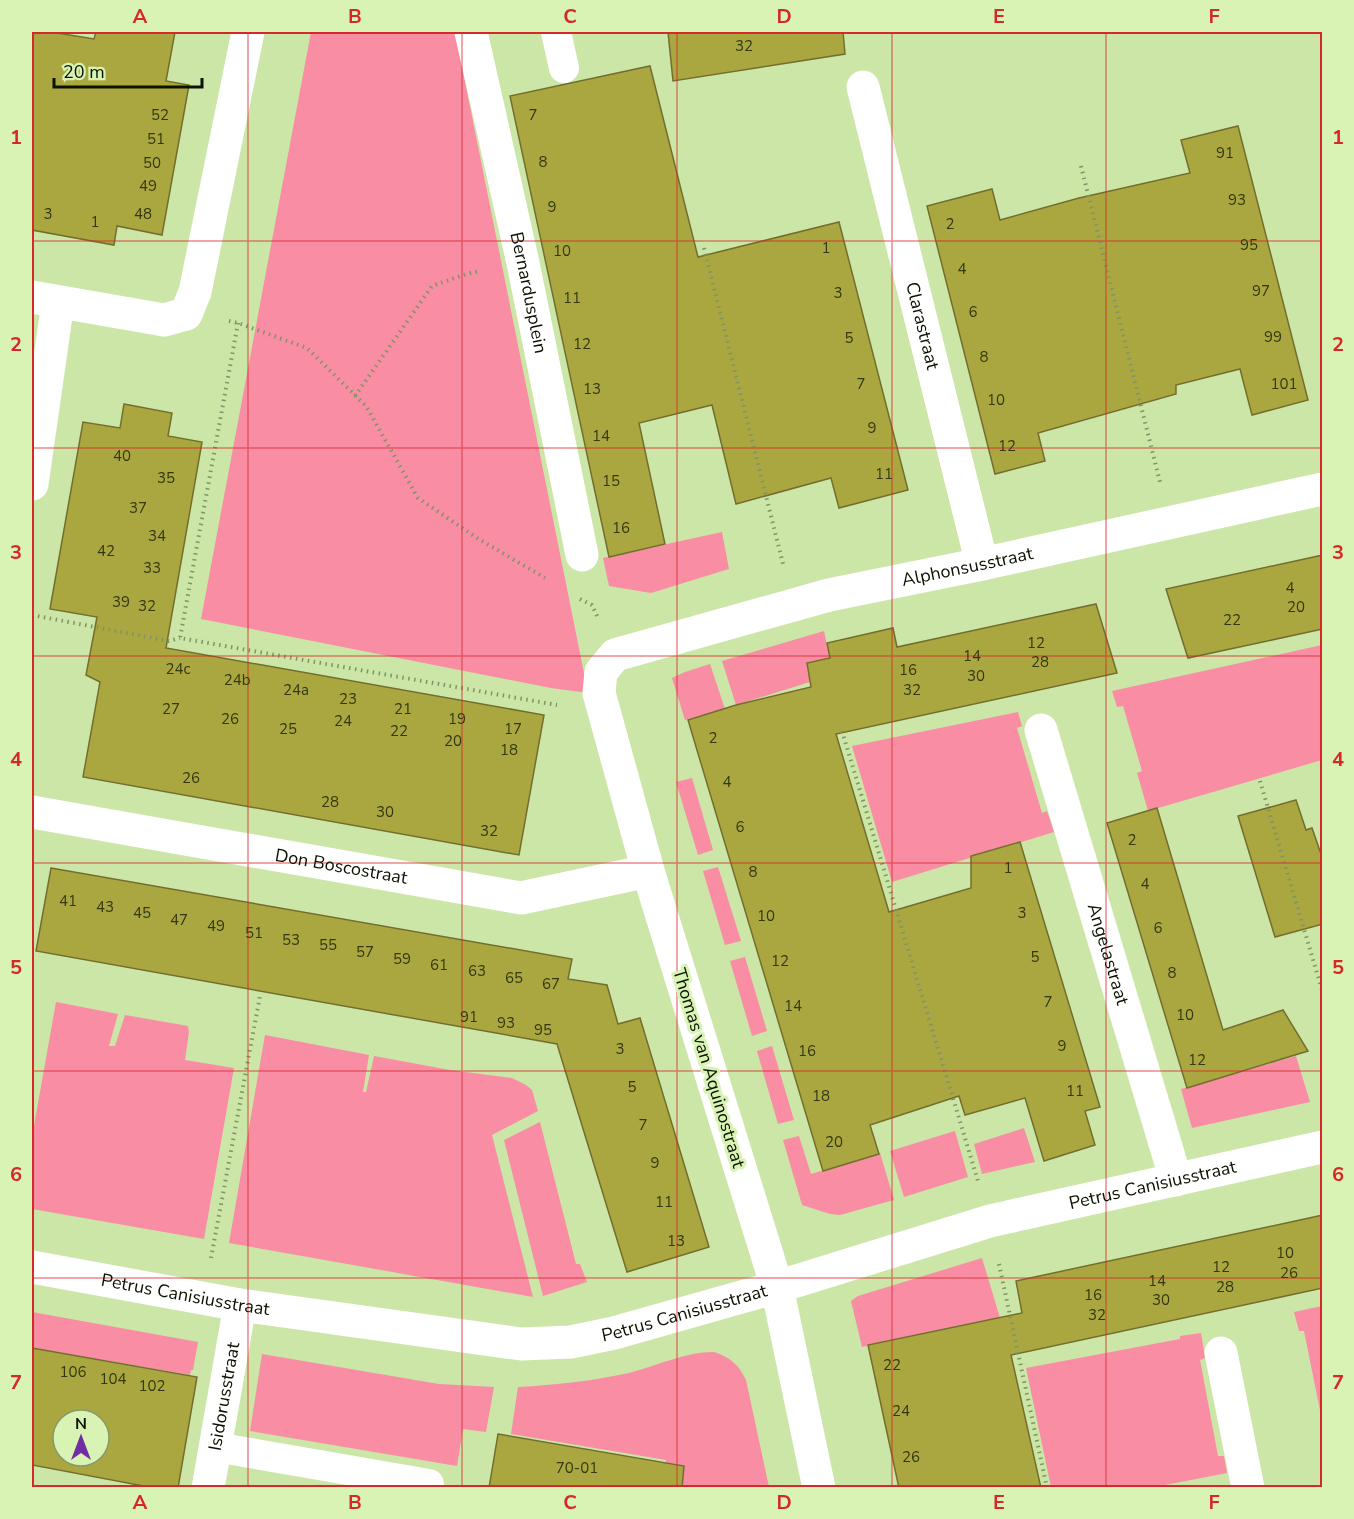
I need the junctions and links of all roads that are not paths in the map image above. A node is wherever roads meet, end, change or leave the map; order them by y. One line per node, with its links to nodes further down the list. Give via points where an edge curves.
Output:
1 (248, 32): 6 (street, via 195,292 186,314 164,320)
2 (471, 32): 9 (street, Bernardusplein)
3 (556, 32): 4 (lane)
4 (564, 68)
5 (863, 87): 10 (street, Clarastraat)
6 (45, 300): 7 (street)
7 (32, 484)
8 (1323, 489): 10 (street, Alphonsusstraat)
9 (582, 555)
10 (982, 564): 11 (street, Alphonsusstraat, via 829,596)
11 (615, 655): 14 (street, Thomas van Aquinostraat, via 601,672 599,693)
12 (1041, 729): 16 (street, Angelastraat)
13 (32, 812): 14 (street, Don Boscostraat, via 521,898)
14 (648, 871): 18 (street, Thomas van Aquinostraat)
15 (1323, 1147): 16 (street, Petrus Canisiusstraat)
16 (1176, 1180): 18 (street, Petrus Canisiusstraat, via 990,1221)
17 (32, 1267): 19 (street, Petrus Canisiusstraat)
18 (777, 1287): 19 (street, Petrus Canisiusstraat, via 614,1333 572,1342 521,1344); 24 (street, Thomas van Aquinostraat)
19 (240, 1305): 21 (street, Isidorusstraat)
20 (1221, 1353): 25 (street)
21 (215, 1447): 22 (lane); 23 (street, Isidorusstraat)
22 (429, 1484)
23 (208, 1488)
24 (819, 1488)
25 (1248, 1488)

